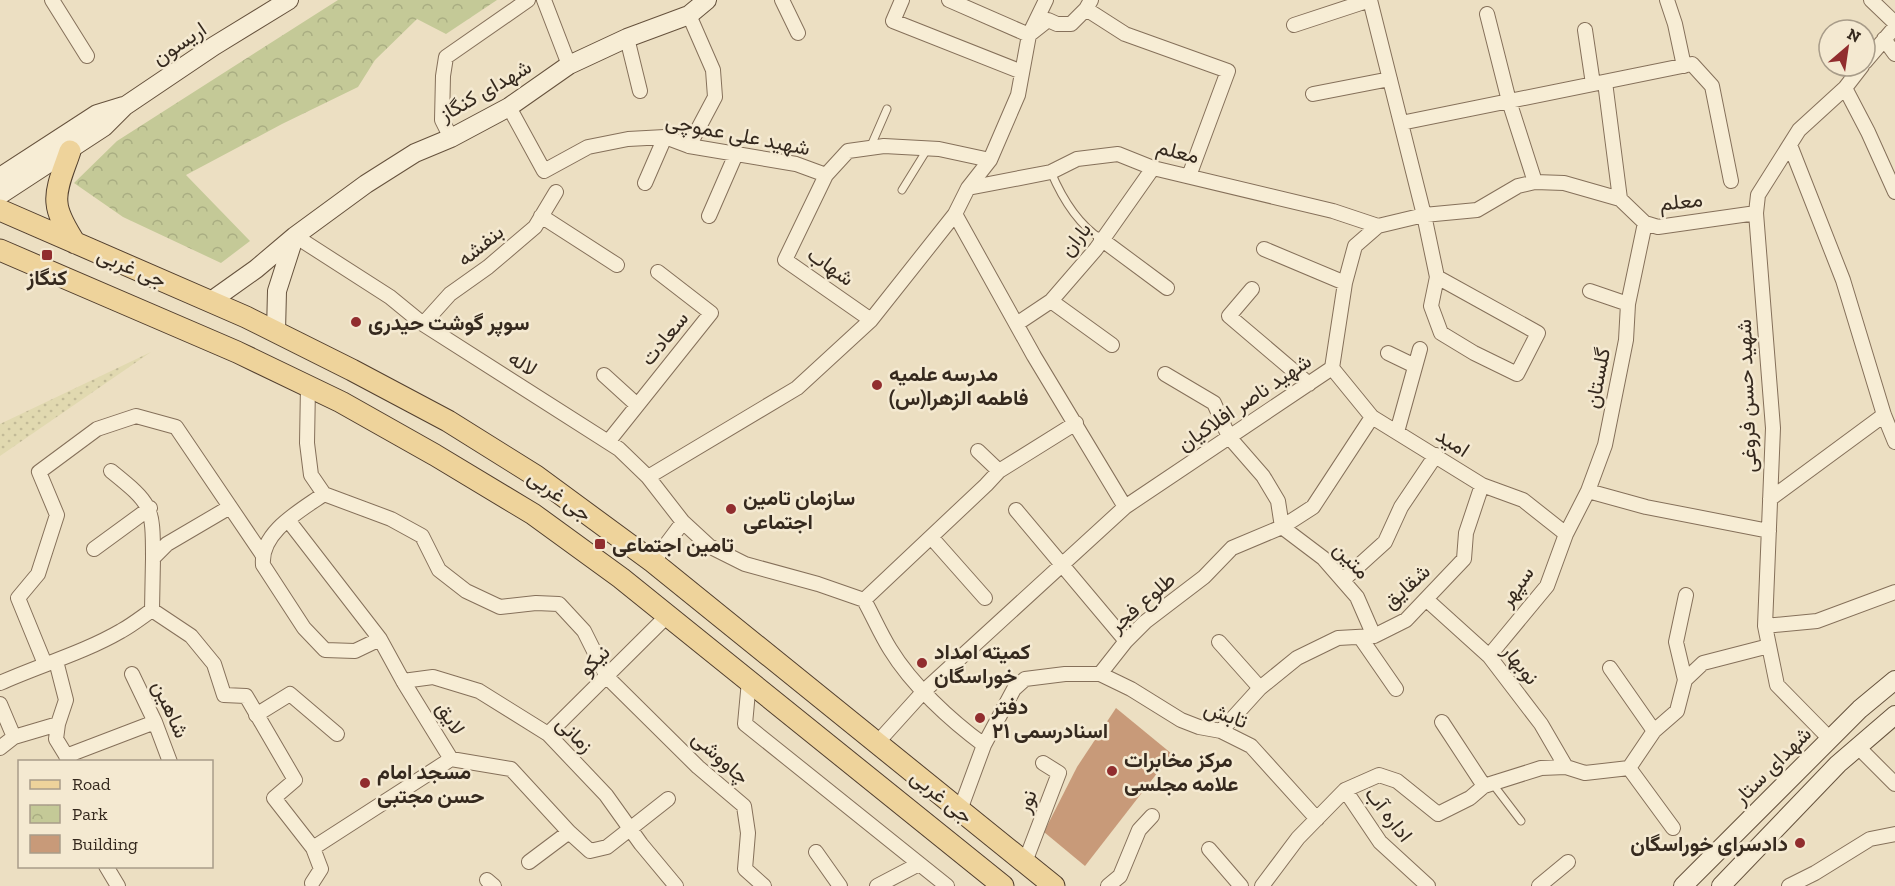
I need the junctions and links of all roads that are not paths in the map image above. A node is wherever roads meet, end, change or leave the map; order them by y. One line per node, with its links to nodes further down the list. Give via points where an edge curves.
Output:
1 (52, 0): 26 (street)
2 (289, 0): 37 (main road, اریسون)
3 (528, 0): 42 (street, via 446,57 441,120)
4 (544, 0): 27 (street)
5 (707, 0): 14 (main road, شهدای کنگاز)
6 (782, 0): 20 (street)
7 (902, 0): 29 (street, via 892,21)
8 (949, 0): 21 (street)
9 (1046, 0): 21 (street)
10 (1370, 0): 17 (street); 30 (street)
11 (1667, 0): 28 (street)
12 (1871, 0): 16 (street)
13 (1088, 5): 21 (street, via 1071,24 1048,21); 53 (street, via 1125,34 1227,71)
14 (689, 15): 22 (main road, شهدای کنگاز); 44 (street, via 713,70 715,97)
15 (1487, 15): 36 (street)
16 (1895, 23)
17 (1294, 25)
18 (1895, 27): 23 (street, شهید حسن فروغی)
19 (1585, 30): 32 (street)
20 (798, 33)
21 (1029, 34): 29 (street)
22 (627, 38): 27 (main road, شهدای کنگاز); 34 (street)
23 (1884, 39): 24 (street, شهید حسن فروغی); 25 (street)
24 (1877, 48)
25 (1895, 54)
26 (87, 56)
27 (569, 65): 38 (main road, شهدای کنگاز)
28 (1684, 66): 32 (street); 55 (street, via 1692,64 1712,86)
29 (1022, 72): 49 (street, via 1018,95)
30 (1390, 78): 35 (street); 40 (street)
31 (1853, 78): 33 (street, شهید حسن فروغی)
32 (1599, 83): 36 (street); 63 (street)
33 (1845, 88): 43 (street, شهید حسن فروغی, via 1799,130); 60 (street)
34 (640, 92)
35 (1313, 94)
36 (1509, 101): 40 (street); 56 (street)
37 (125, 106): 47 (main road, اریسون); 54 (main road, اریسون, via 97,114)
38 (509, 107): 41 (street, شهید علی عموچی, via 544,171 588,147); 42 (main road, شهدای کنگاز)
39 (887, 109): 45 (lane)
40 (1401, 123): 67 (street)
41 (665, 137): 44 (street, شهید علی عموچی); 57 (street)
42 (451, 138): 72 (main road, شهدای کنگاز, via 415,153)
43 (1790, 144): 65 (street, شهید حسن فروغی, via 1758,195); 101 (street, via 1843,280)
44 (689, 146): 48 (street, شهید علی عموچی)
45 (870, 148): 46 (street, شهید علی عموچی); 52 (street, شهید علی عموچی, via 848,151)
46 (928, 148): 49 (street, شهید علی عموچی); 59 (lane)
47 (70, 151): 62 (main road, اریسون); 74 (main road, via 57,203)
48 (736, 154): 52 (street, شهید علی عموچی, via 796,164); 69 (street)
49 (990, 160): 58 (street)
50 (1153, 168): 51 (street, معلم, via 1118,154 1077,159); 53 (street, معلم); 73 (street, باران)
51 (1051, 172): 58 (street, معلم); 73 (lane, via 1087,230)
52 (826, 175): 87 (street, شهاب, via 785,260)
53 (1189, 176): 71 (street, معلم)
54 (0, 177)
55 (1731, 181)
56 (1535, 182): 63 (street, شهید ناصر افلاکیان, via 1564,183); 67 (street, شهید ناصر افلاکیان, via 1518,186 1477,210)
57 (645, 183)
58 (968, 188): 66 (street)
59 (902, 190)
60 (1895, 191)
61 (556, 192): 68 (street, بنفشه)
62 (0, 195)
63 (1620, 199): 70 (street, معلم)
64 (0, 210): 74 (main road, جی غربی)
65 (1756, 213): 70 (street, معلم, via 1659,227); 116 (street, شهید حسن فروغی, via 1773,428)
66 (955, 214): 87 (street); 88 (street)
67 (1424, 215): 71 (street, شهید ناصر افلاکیان); 79 (street)
68 (542, 216): 77 (street); 89 (street, بنفشه, via 535,227 488,267 450,294)
69 (709, 216)
70 (1645, 223): 86 (street, گلستان)
71 (1378, 226): 80 (street, شهید ناصر افلاکیان, via 1355,246)
72 (295, 236): 84 (main road, شهدای کنگاز); 89 (street, لاله, via 390,297); 90 (main road, via 277,291)
73 (1101, 239): 81 (street); 85 (street, باران)
74 (75, 243): 84 (main road, جی غربی)
75 (1264, 249): 80 (street)
76 (0, 250): 99 (main road, جی غربی)
77 (617, 265)
78 (658, 272): 100 (street, سعادت, via 711,313)
79 (1437, 277): 79 (street, via 1431,306 1441,333 1516,374 1539,333)
80 (1345, 283): 95 (street, شهید ناصر افلاکیان)
81 (1167, 288)
82 (1252, 289): 98 (street, via 1230,316)
83 (1590, 291): 86 (street)
84 (211, 301): 90 (main road, جی غربی)
85 (1051, 301): 88 (street, باران); 91 (street)
86 (1628, 304): 114 (street, گلستان, via 1626,340 1605,445)
87 (871, 320): 112 (street, via 797,388)
88 (1018, 323): 103 (street)
89 (423, 324): 106 (street, لاله)
90 (276, 332): 130 (main road, جی غربی, via 448,421 536,476)
91 (1112, 345)
92 (1420, 349): 94 (street)
93 (1388, 353): 94 (street)
94 (1415, 366): 104 (street)
95 (1332, 368): 98 (street, شهید ناصر افلاکیان); 102 (street, امید)
96 (1165, 374): 105 (street, via 1214,403)
97 (604, 375): 100 (street)
98 (1309, 384): 105 (street, شهید ناصر افلاکیان)
99 (308, 386): 115 (street, via 311,474); 139 (main road, جی غربی, via 533,514)
100 (637, 405): 106 (street, سعادت)
101 (1884, 415): 107 (street); 116 (street)
102 (1372, 417): 104 (street, امید); 123 (street, طلوع فجر, via 1313,507)
103 (1076, 423): 111 (street); 118 (street)
104 (1397, 432): 109 (street, امید)
105 (1229, 437): 118 (street, شهید ناصر افلاکیان); 123 (street, via 1263,476 1278,501)
106 (608, 442): 112 (street, لاله)
107 (1895, 442)
108 (978, 451): 111 (street)
109 (1436, 455): 113 (street, امید); 132 (street, via 1401,507 1385,542)
110 (111, 471): 119 (street)
111 (999, 471): 126 (street)
112 (648, 477): 122 (street, لاله)
113 (1482, 485): 125 (street, امید, via 1523,500); 137 (street, شقایق, via 1466,533 1464,559)
114 (1588, 490): 124 (street, via 1646,507); 125 (street, گلستان)
115 (324, 494): 121 (street); 152 (street, چاووشی, via 392,519 422,536 439,570 466,591 500,607 559,604 584,631)
116 (1770, 499): 124 (street, شهید حسن فروغی)
117 (231, 507): 128 (street); 129 (street, via 167,544); 148 (street, via 176,427 136,416 97,429 39,472 57,515 38,574 18,598)
118 (1125, 507): 131 (street, شهید ناصر افلاکیان)
119 (150, 508): 127 (street); 129 (street)
120 (1016, 510): 131 (street)
121 (288, 520): 128 (street); 143 (street, لایق)
122 (683, 522): 130 (street); 136 (street, via 709,546 745,564)
123 (1282, 528): 132 (street, متین, via 1323,558); 144 (street, طلوع فجر, via 1232,548 1204,577)
124 (1769, 531): 140 (street, شهید حسن فروغی)
125 (1566, 534): 147 (street, سپهر, via 1547,586)
126 (931, 537): 135 (street); 136 (street)
127 (94, 549)
128 (262, 554): 143 (street, via 263,565 274,584 304,628 326,650 356,651)
129 (153, 558): 138 (street)
130 (653, 562): 173 (main road, جی غربی)
131 (1063, 564): 144 (street); 160 (street, شهید ناصر افلاکیان)
132 (1343, 580): 141 (street, متین, via 1358,597)
133 (1895, 592): 140 (street, via 1817,621)
134 (1686, 596): 153 (street, via 1676,642)
135 (985, 598)
136 (864, 600): 160 (street, via 890,650)
137 (1427, 600): 141 (street, شقایق, via 1406,620); 147 (street, نوبهار)
138 (152, 610): 148 (street, via 120,631); 162 (street, via 191,636 214,664 224,695 246,696)
139 (668, 615): 152 (street, نیکو); 156 (main road, جی غربی)
140 (1765, 626): 146 (street, شهید حسن فروغی)
141 (1374, 636): 142 (street, شقایق)
142 (1360, 637): 158 (street, شقایق, via 1338,638 1298,658); 159 (street)
143 (380, 639): 155 (street, لایق)
144 (1126, 641): 151 (street, طلوع فجر)
145 (1220, 642): 158 (street)
146 (1769, 646): 153 (street, via 1703,663); 172 (street, شهید حسن فروغی, via 1777,685)
147 (1489, 656): 181 (street, نوبهار, via 1541,724)
148 (50, 662): 157 (street); 166 (street, via 66,700)
149 (1610, 668): 168 (street)
150 (132, 674): 164 (street, شاهین)
151 (1100, 674): 167 (street, تابش, via 1181,720); 174 (street, via 1025,679 1014,689)
152 (607, 677): 170 (street, نیکو); 207 (street, چاووشی, via 744,806 748,833 745,869)
153 (1685, 680): 168 (street, via 1677,711)
154 (1895, 680): 172 (main road, شهدای ستار)
155 (403, 681): 170 (street, زمانی, via 433,677 479,691); 178 (street, لایق)
156 (750, 681): 201 (street, via 745,724); 210 (main road, جی غربی)
157 (0, 683)
158 (1260, 688): 167 (street, شقایق)
159 (1396, 689)
160 (924, 691): 173 (street, شهید ناصر افلاکیان); 174 (street)
161 (0, 704): 171 (street)
162 (256, 715): 169 (street, via 290,694); 195 (street, via 295,780 274,798)
163 (1895, 715): 175 (main road)
164 (155, 722): 177 (street); 179 (street, شاهین)
165 (1442, 722): 183 (street)
166 (58, 723): 171 (street); 177 (street, via 56,739)
167 (1221, 730): 189 (street, تابش, via 1251,746)
168 (1654, 731): 182 (street)
169 (337, 734)
170 (548, 734): 192 (street, زمانی, via 606,795)
171 (14, 737): 176 (street)
172 (1830, 739): 217 (main road, شهدای ستار)
173 (877, 743): 187 (main road, جی غربی)
174 (984, 745): 187 (street)
175 (1857, 746): 184 (street); 218 (main road)
176 (0, 748)
177 (68, 759)
178 (451, 759): 193 (street, لایق, via 511,769); 195 (street)
179 (169, 760)
180 (1042, 762): 199 (street, نور, via 1059,773)
181 (1566, 767): 182 (street, via 1585,772); 183 (street, via 1541,768)
182 (1629, 768): 191 (street)
183 (1488, 784): 185 (street, via 1438,814 1397,780 1379,775); 190 (lane)
184 (1895, 784)
185 (1345, 790): 189 (street); 215 (street, اداره آب, via 1380,842)
186 (668, 799): 192 (street)
187 (960, 810): 199 (main road, جی غربی)
188 (1152, 816): 212 (street, via 1139,830 1120,876)
189 (1317, 819): 214 (street)
190 (1521, 821)
191 (1673, 828)
192 (630, 829): 193 (street, لایق, via 607,847 590,851); 206 (street, زمانی)
193 (569, 832): 198 (street)
194 (1895, 834): 219 (street, via 1870,839)
195 (313, 848): 203 (street, via 321,869)
196 (1209, 849): 213 (street)
197 (816, 852): 208 (street)
198 (529, 862)
199 (1025, 862): 211 (main road, جی غربی)
200 (1568, 862): 216 (street)
201 (919, 864): 204 (street); 209 (street)
202 (107, 868): 205 (street)
203 (309, 885)
204 (884, 885)
205 (118, 886)
206 (676, 886)
207 (764, 886)
208 (840, 886)
209 (947, 886)
210 (1003, 886)
211 (1054, 886)
212 (1108, 886)
213 (1241, 886)
214 (1262, 886)
215 (1428, 886)
216 (1539, 886)
217 (1683, 886)
218 (1720, 886)
219 (1789, 886)

